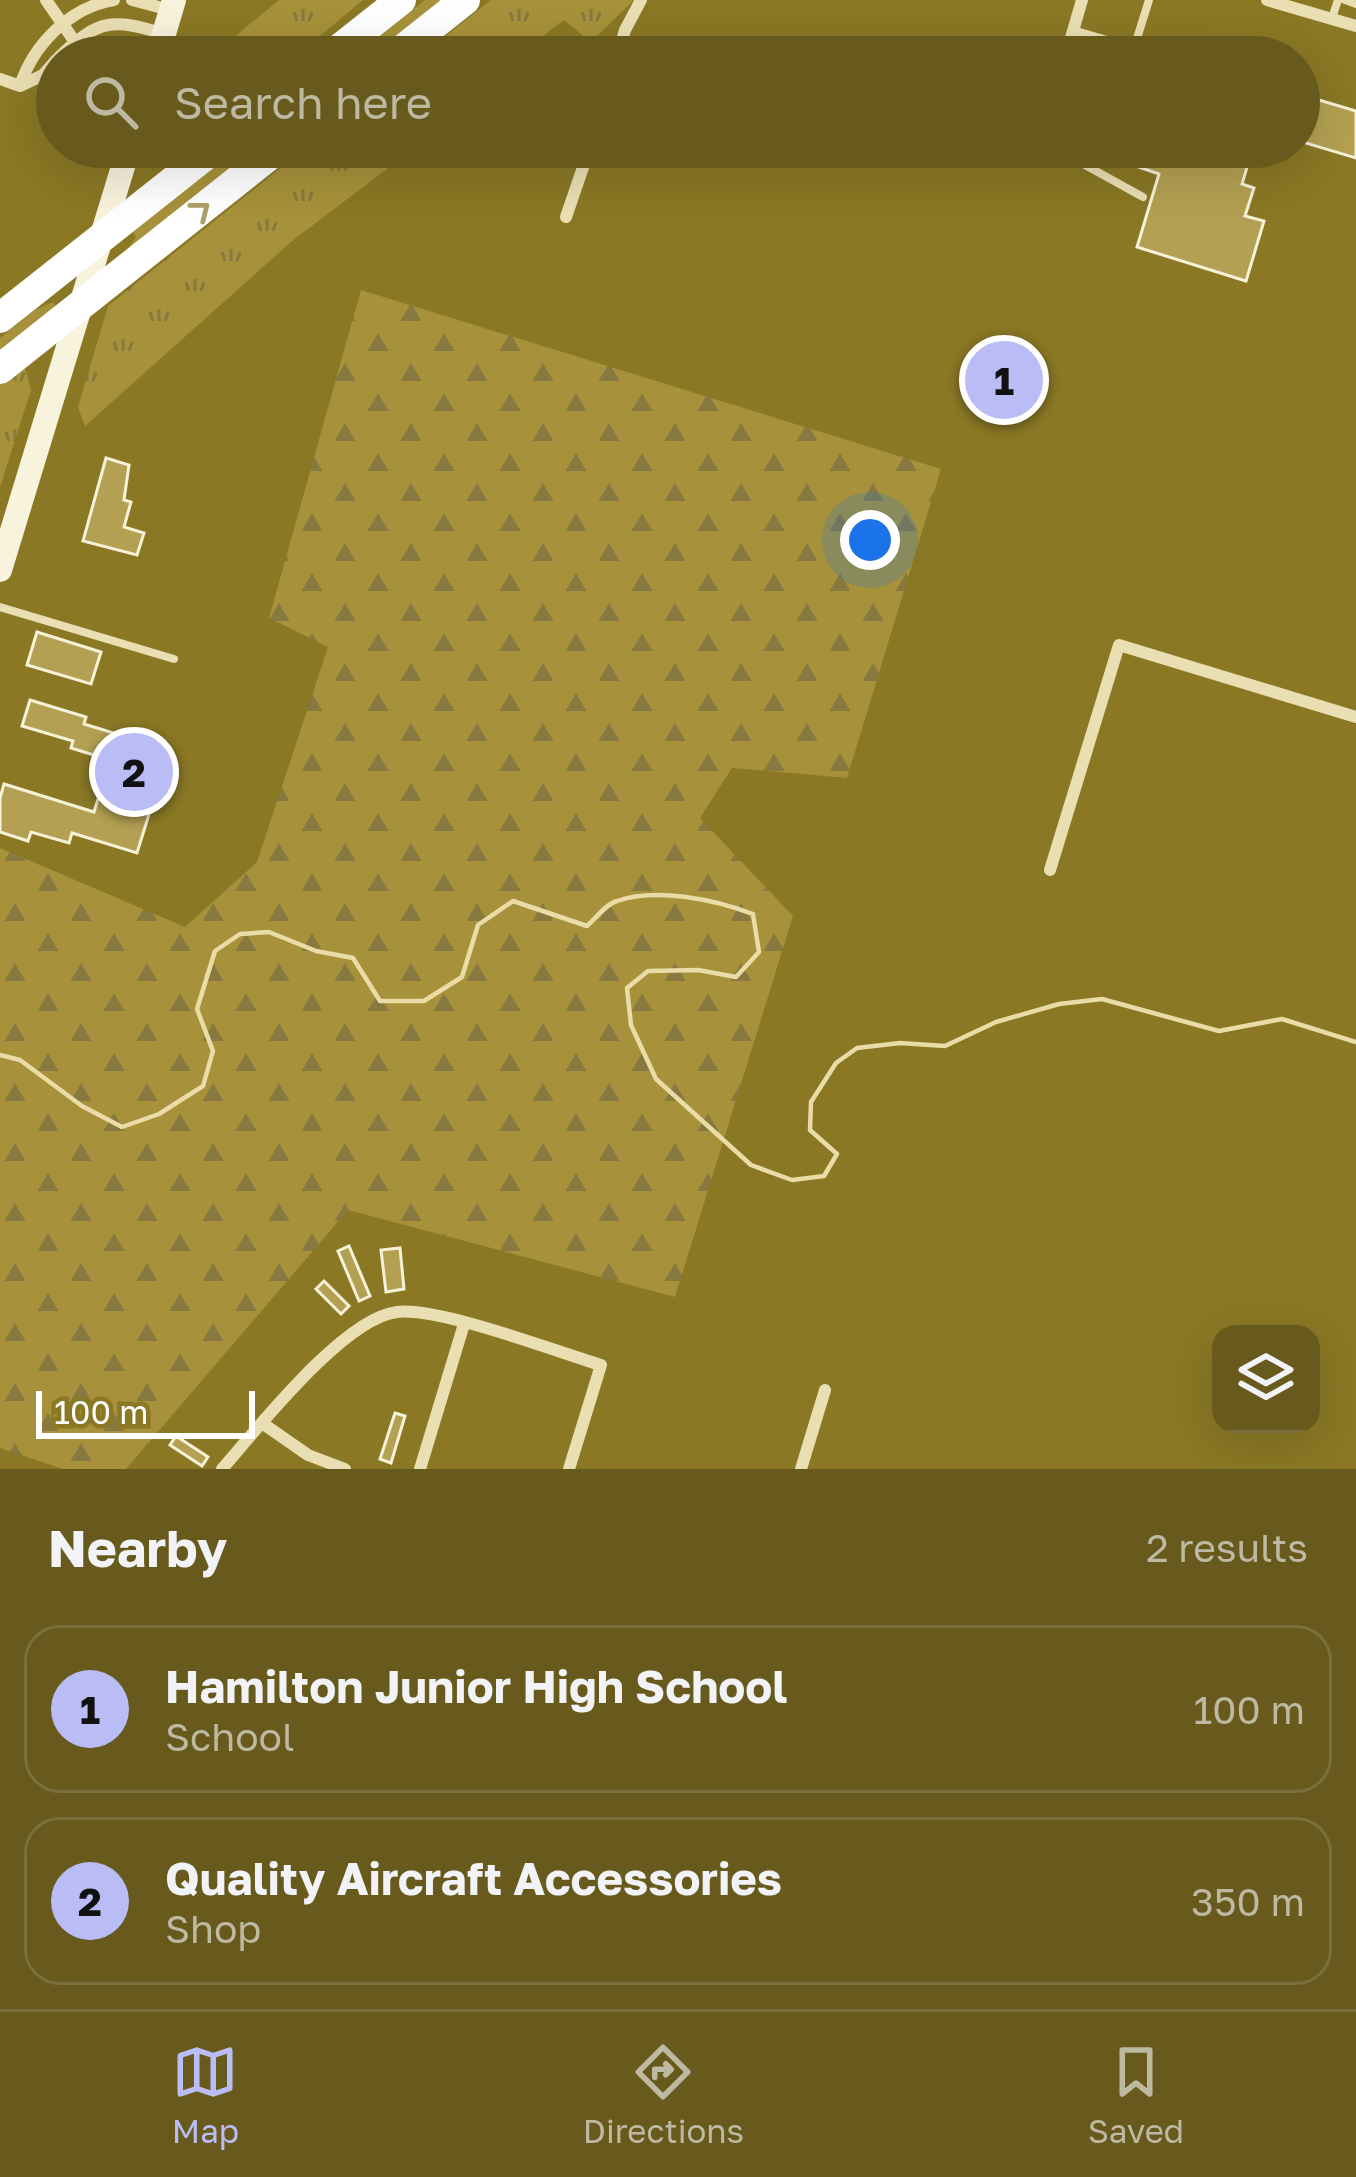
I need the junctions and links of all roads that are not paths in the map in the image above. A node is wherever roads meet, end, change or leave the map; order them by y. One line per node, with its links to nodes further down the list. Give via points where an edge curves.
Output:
1 (46, 0): 13 (street)
2 (114, 0): 13 (street, via 80,10)
3 (132, 0): 14 (street)
4 (401, 0): 20 (highway)
5 (465, 0): 21 (highway)
6 (641, 0): 22 (street)
7 (1082, 0): 16 (street)
8 (1149, 0): 25 (lane)
9 (1267, 0): 12 (street)
10 (1341, 0): 11 (lane); 12 (lane)
11 (1356, 4)
12 (1332, 19): 15 (street)
13 (63, 26): 17 (street); 18 (street)
14 (166, 26): 19 (street, via 111,24)
15 (1356, 26)
16 (1073, 30): 23 (street); 24 (lane)
17 (53, 36)
18 (70, 36)
19 (82, 36)
20 (355, 36)
21 (420, 36)
22 (623, 36)
23 (1071, 36)
24 (1095, 36)
25 (1137, 36)
26 (36, 54): 29 (street)
27 (36, 78): 29 (street)
28 (0, 79): 29 (street)
29 (20, 86)
30 (123, 168): 39 (main road)
31 (189, 168): 37 (highway)
32 (254, 168): 38 (highway, one-way to 32)
33 (583, 168): 36 (street)
34 (1090, 168): 35 (lane)
35 (1143, 197)
36 (566, 217)
37 (0, 318)
38 (0, 369)
39 (0, 570)
40 (0, 607): 41 (lane)
41 (174, 659)
42 (1356, 717): 43 (street, via 1119,645)
43 (1050, 870)
44 (464, 1324): 46 (street, via 402,1311 369,1321); 49 (street); 50 (street, via 601,1365)
45 (825, 1390): 51 (street)
46 (262, 1423): 47 (street); 48 (street)
47 (222, 1469)
48 (345, 1469)
49 (420, 1469)
50 (569, 1469)
51 (801, 1469)

